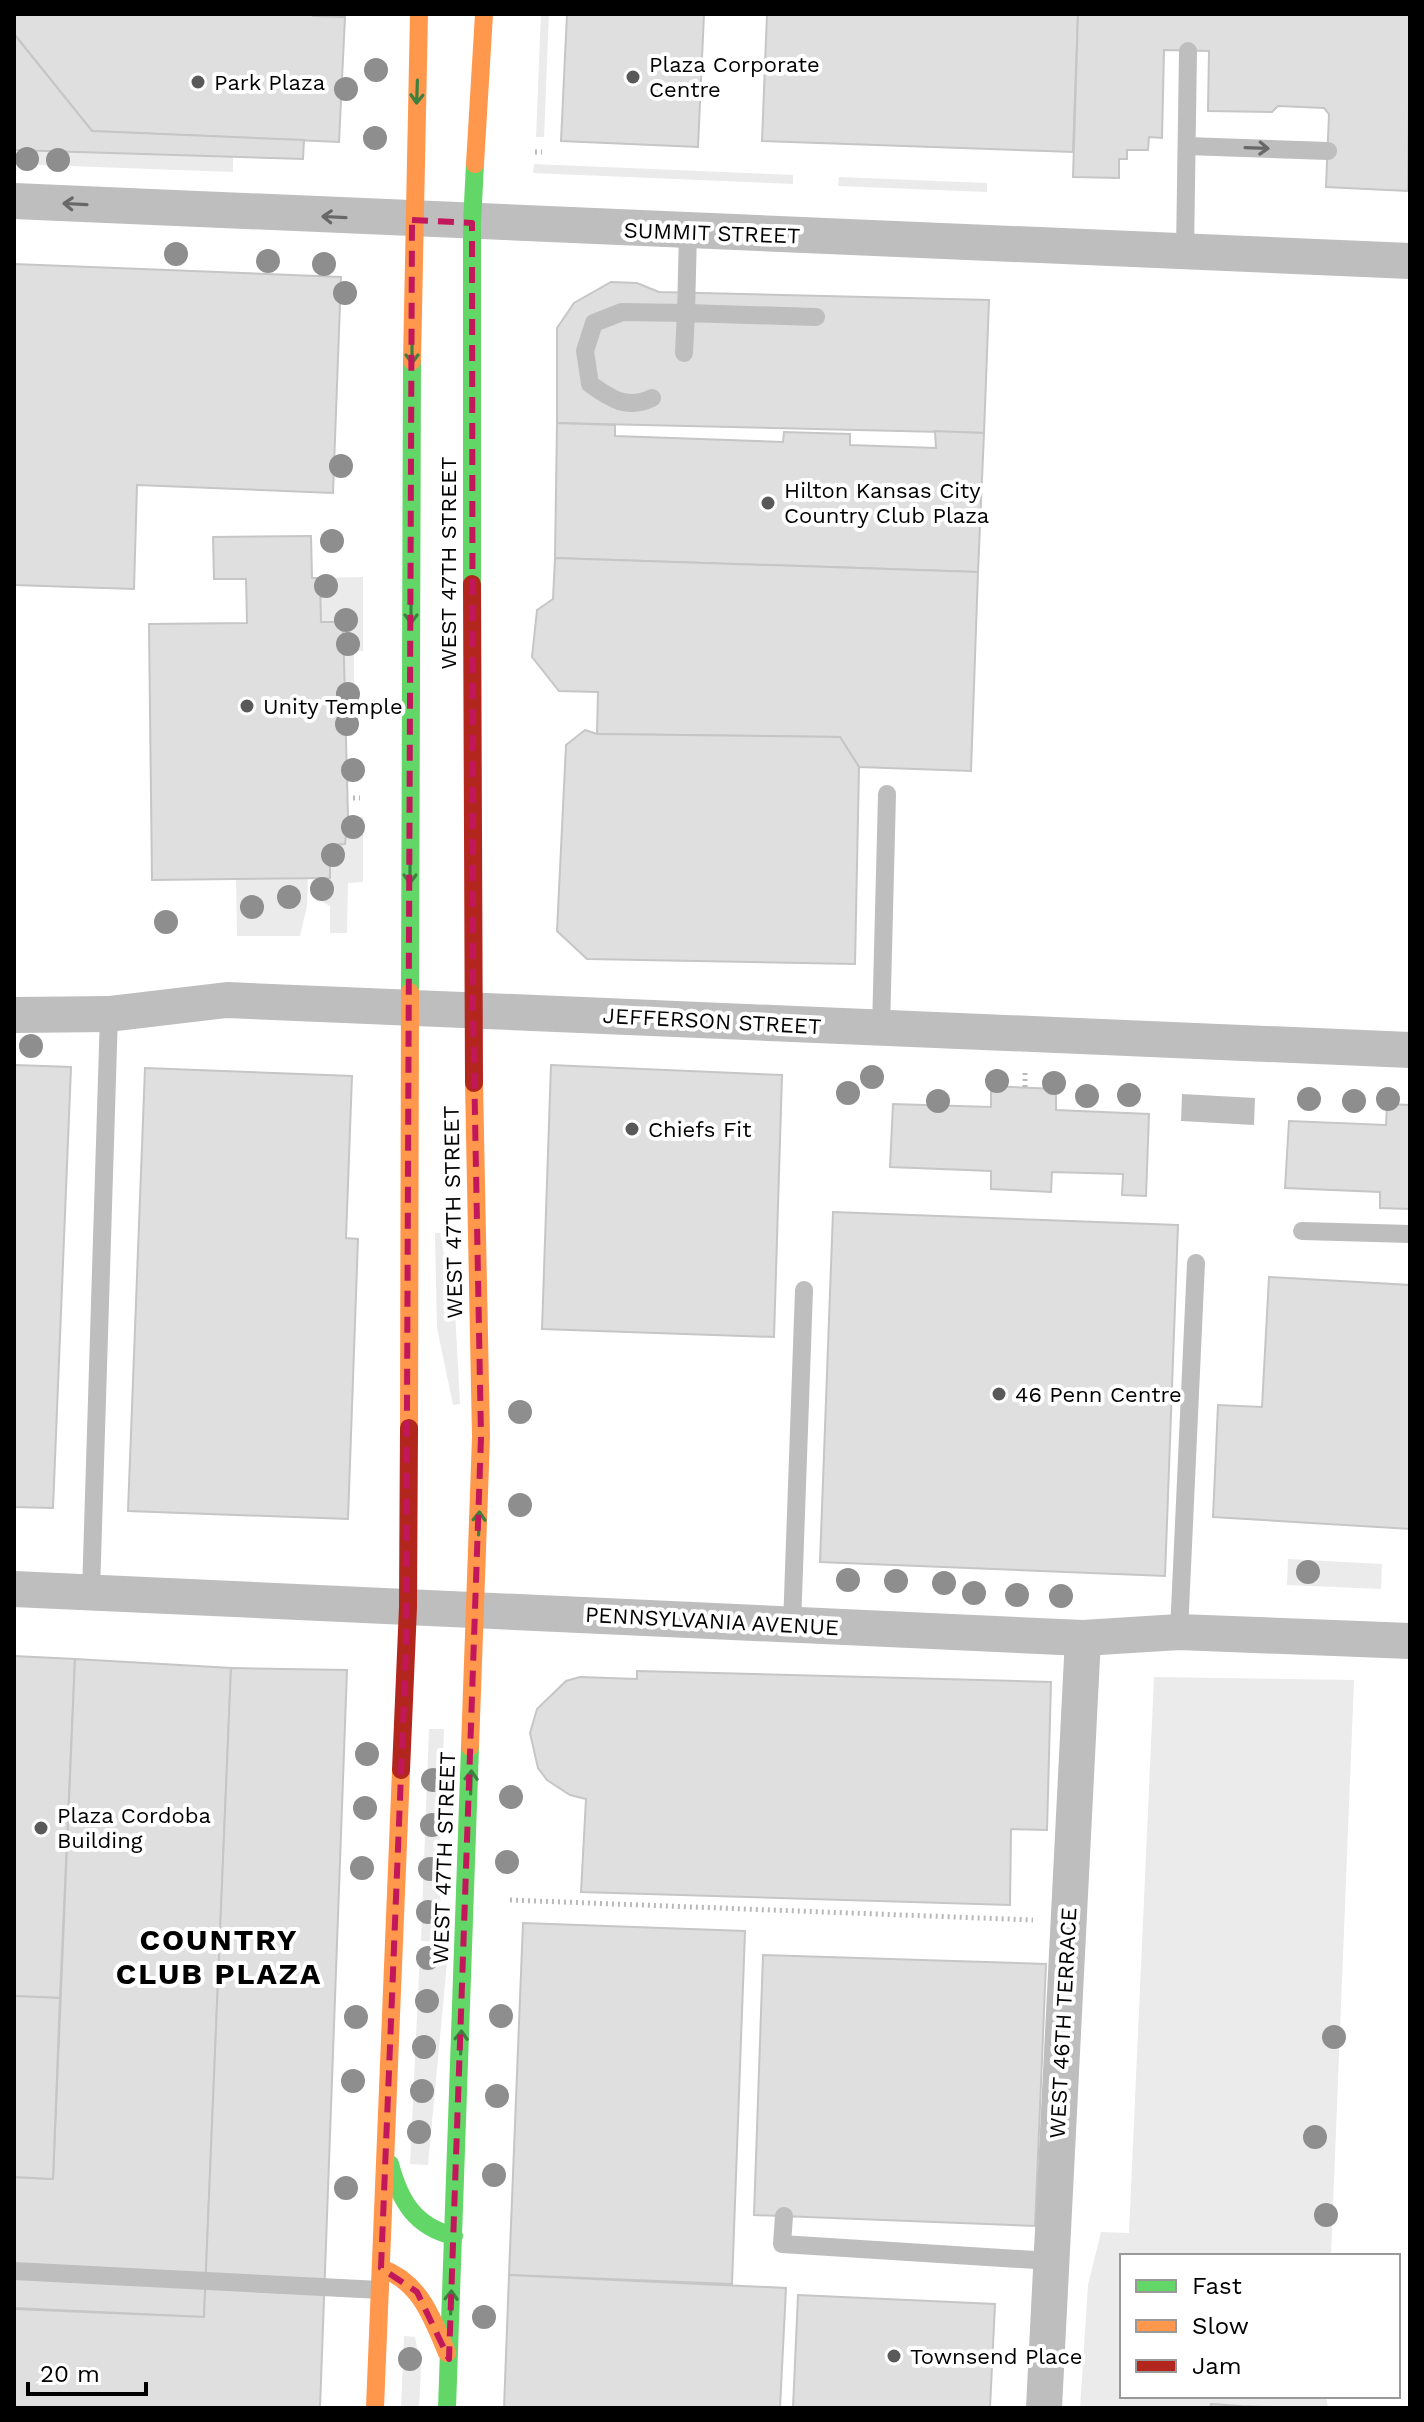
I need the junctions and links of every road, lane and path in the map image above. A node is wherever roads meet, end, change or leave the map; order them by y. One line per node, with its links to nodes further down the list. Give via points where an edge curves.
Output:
1 (419, 14): 7 (main road, WEST 47TH STREET, one-way to 7)
2 (484, 14): 8 (main road, WEST 47TH STREET)
3 (1188, 51): 4 (lane)
4 (1187, 146): 5 (lane, one-way to 5); 10 (lane)
5 (1328, 151)
6 (14, 201): 7 (street, SUMMIT STREET, one-way to 6)
7 (412, 220): 8 (street, SUMMIT STREET); 17 (main road, WEST 47TH STREET, one-way to 17)
8 (472, 223): 9 (street, SUMMIT STREET); 18 (main road, WEST 47TH STREET)
9 (688, 232): 10 (street, SUMMIT STREET); 12 (lane)
10 (1185, 252): 11 (street, SUMMIT STREET)
11 (1410, 261)
12 (686, 313): 13 (lane); 14 (lane); 15 (lane, via 622,312 594,323 585,351 590,384 614,401 638,405)
13 (816, 317)
14 (684, 353)
15 (652, 398)
16 (887, 794): 21 (lane)
17 (410, 1006): 18 (street, JEFFERSON STREET); 19 (street, JEFFERSON STREET, via 227,1000); 31 (main road, WEST 47TH STREET)
18 (473, 1009): 21 (street, JEFFERSON STREET); 32 (main road, WEST 47TH STREET, one-way to 18, via 481,1437)
19 (109, 1014): 20 (street, JEFFERSON STREET); 30 (lane)
20 (14, 1015)
21 (881, 1029): 22 (street, JEFFERSON STREET)
22 (1410, 1050)
23 (1025, 1073): 24 (path)
24 (1025, 1087)
25 (1302, 1231): 26 (lane)
26 (1410, 1234)
27 (1196, 1263): 34 (lane)
28 (804, 1290): 33 (lane)
29 (14, 1589): 30 (street, PENNSYLVANIA AVENUE)
30 (91, 1592): 31 (street, PENNSYLVANIA AVENUE)
31 (408, 1607): 32 (street, PENNSYLVANIA AVENUE); 39 (main road, WEST 47TH STREET)
32 (477, 1611): 33 (street, PENNSYLVANIA AVENUE); 41 (main road, WEST 47TH STREET, one-way to 32)
33 (792, 1625): 35 (street, PENNSYLVANIA AVENUE)
34 (1179, 1632): 35 (street, PENNSYLVANIA AVENUE); 36 (street, PENNSYLVANIA AVENUE)
35 (1083, 1638): 42 (street, WEST 46TH TERRACE)
36 (1410, 1641)
37 (510, 1900): 38 (path)
38 (1047, 1921)
39 (386, 2146): 41 (main road, via 397,2190 409,2212 429,2229); 43 (main road, WEST 47TH STREET)
40 (784, 2216): 42 (lane, via 782,2244)
41 (454, 2236): 46 (main road, WEST 47TH STREET, one-way to 41)
42 (1051, 2261): 49 (street, WEST 46TH TERRACE)
43 (381, 2268): 45 (main road, WEST 47TH STREET); 46 (main road, via 401,2276 417,2292)
44 (14, 2271): 45 (lane)
45 (380, 2290): 47 (main road, WEST 47TH STREET)
46 (449, 2359): 48 (main road, WEST 47TH STREET)
47 (375, 2408)
48 (447, 2408)
49 (1044, 2408)

